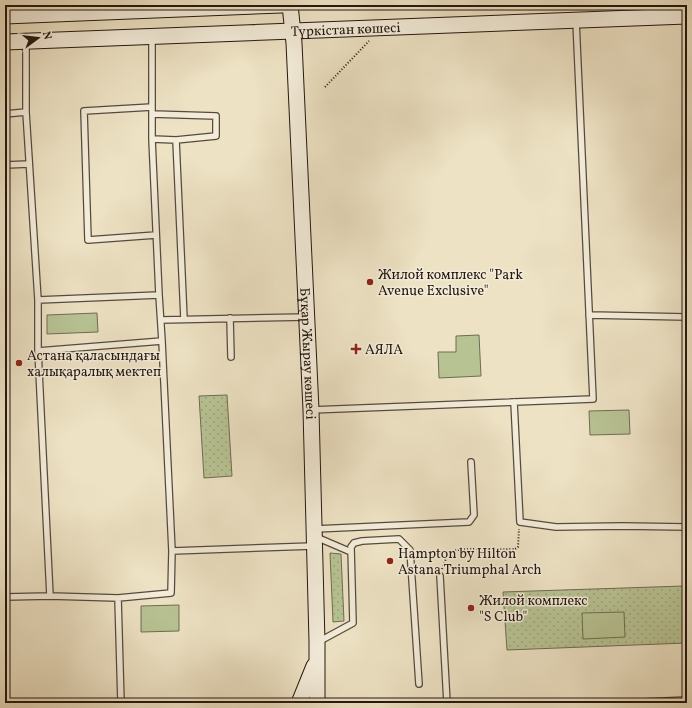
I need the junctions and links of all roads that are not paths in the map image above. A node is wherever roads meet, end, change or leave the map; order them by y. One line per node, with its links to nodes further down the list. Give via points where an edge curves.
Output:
1 (282, 5): 3 (main road, Түркістан көшесі)
2 (290, 5): 6 (main road, Бұқар Жырау көшесі)
3 (5, 16)
4 (687, 16): 5 (main road, Түркістан көшесі)
5 (576, 20): 6 (main road, Түркістан көшесі); 21 (lane)
6 (293, 31): 7 (main road, Түркістан көшесі); 22 (main road, Бұқар Жырау көшесі)
7 (152, 36): 8 (main road, Түркістан көшесі); 10 (lane)
8 (26, 41): 9 (main road, Түркістан көшесі); 11 (lane)
9 (5, 42)
10 (152, 107): 13 (lane); 18 (lane, via 84,111 88,240)
11 (26, 112): 12 (lane); 16 (lane)
12 (5, 114)
13 (152, 114): 14 (lane); 15 (lane, via 216,116 216,136)
14 (152, 139): 15 (lane); 18 (lane)
15 (176, 140): 25 (lane)
16 (29, 164): 17 (lane); 20 (lane)
17 (5, 165)
18 (156, 235): 19 (lane)
19 (159, 295): 20 (lane); 26 (lane)
20 (38, 300): 28 (lane)
21 (589, 316): 23 (lane); 30 (lane, via 593,398)
22 (307, 317): 24 (lane); 31 (main road, Бұқар Жырау көшесі)
23 (687, 317)
24 (230, 318): 25 (lane); 29 (lane)
25 (184, 319): 26 (lane)
26 (161, 320): 27 (lane)
27 (162, 341): 28 (lane); 35 (lane)
28 (38, 351): 38 (lane)
29 (231, 357)
30 (514, 402): 31 (lane); 33 (lane, via 520,522 556,527)
31 (311, 410): 34 (main road, Бұқар Жырау көшесі)
32 (471, 462): 34 (lane, via 474,515 469,522)
33 (687, 527)
34 (315, 537): 35 (lane); 36 (lane); 41 (main road, Бұқар Жырау көшесі)
35 (172, 552): 40 (lane, via 171,593)
36 (351, 552): 41 (lane, via 353,623); 44 (lane, via 354,543 399,539 410,550)
37 (440, 576): 50 (lane)
38 (50, 596): 39 (lane); 40 (lane)
39 (5, 597)
40 (118, 598): 46 (lane)
41 (317, 642): 42 (main road, Бұқар Жырау көшесі)
42 (317, 657): 43 (main road, Бұқар Жырау көшесі); 47 (main road)
43 (317, 677): 48 (main road, Бұқар Жырау көшесі); 49 (main road)
44 (419, 684)
45 (687, 700): 51 (lane)
46 (121, 703)
47 (299, 703)
48 (317, 703)
49 (324, 703)
50 (447, 703)
51 (621, 703)

